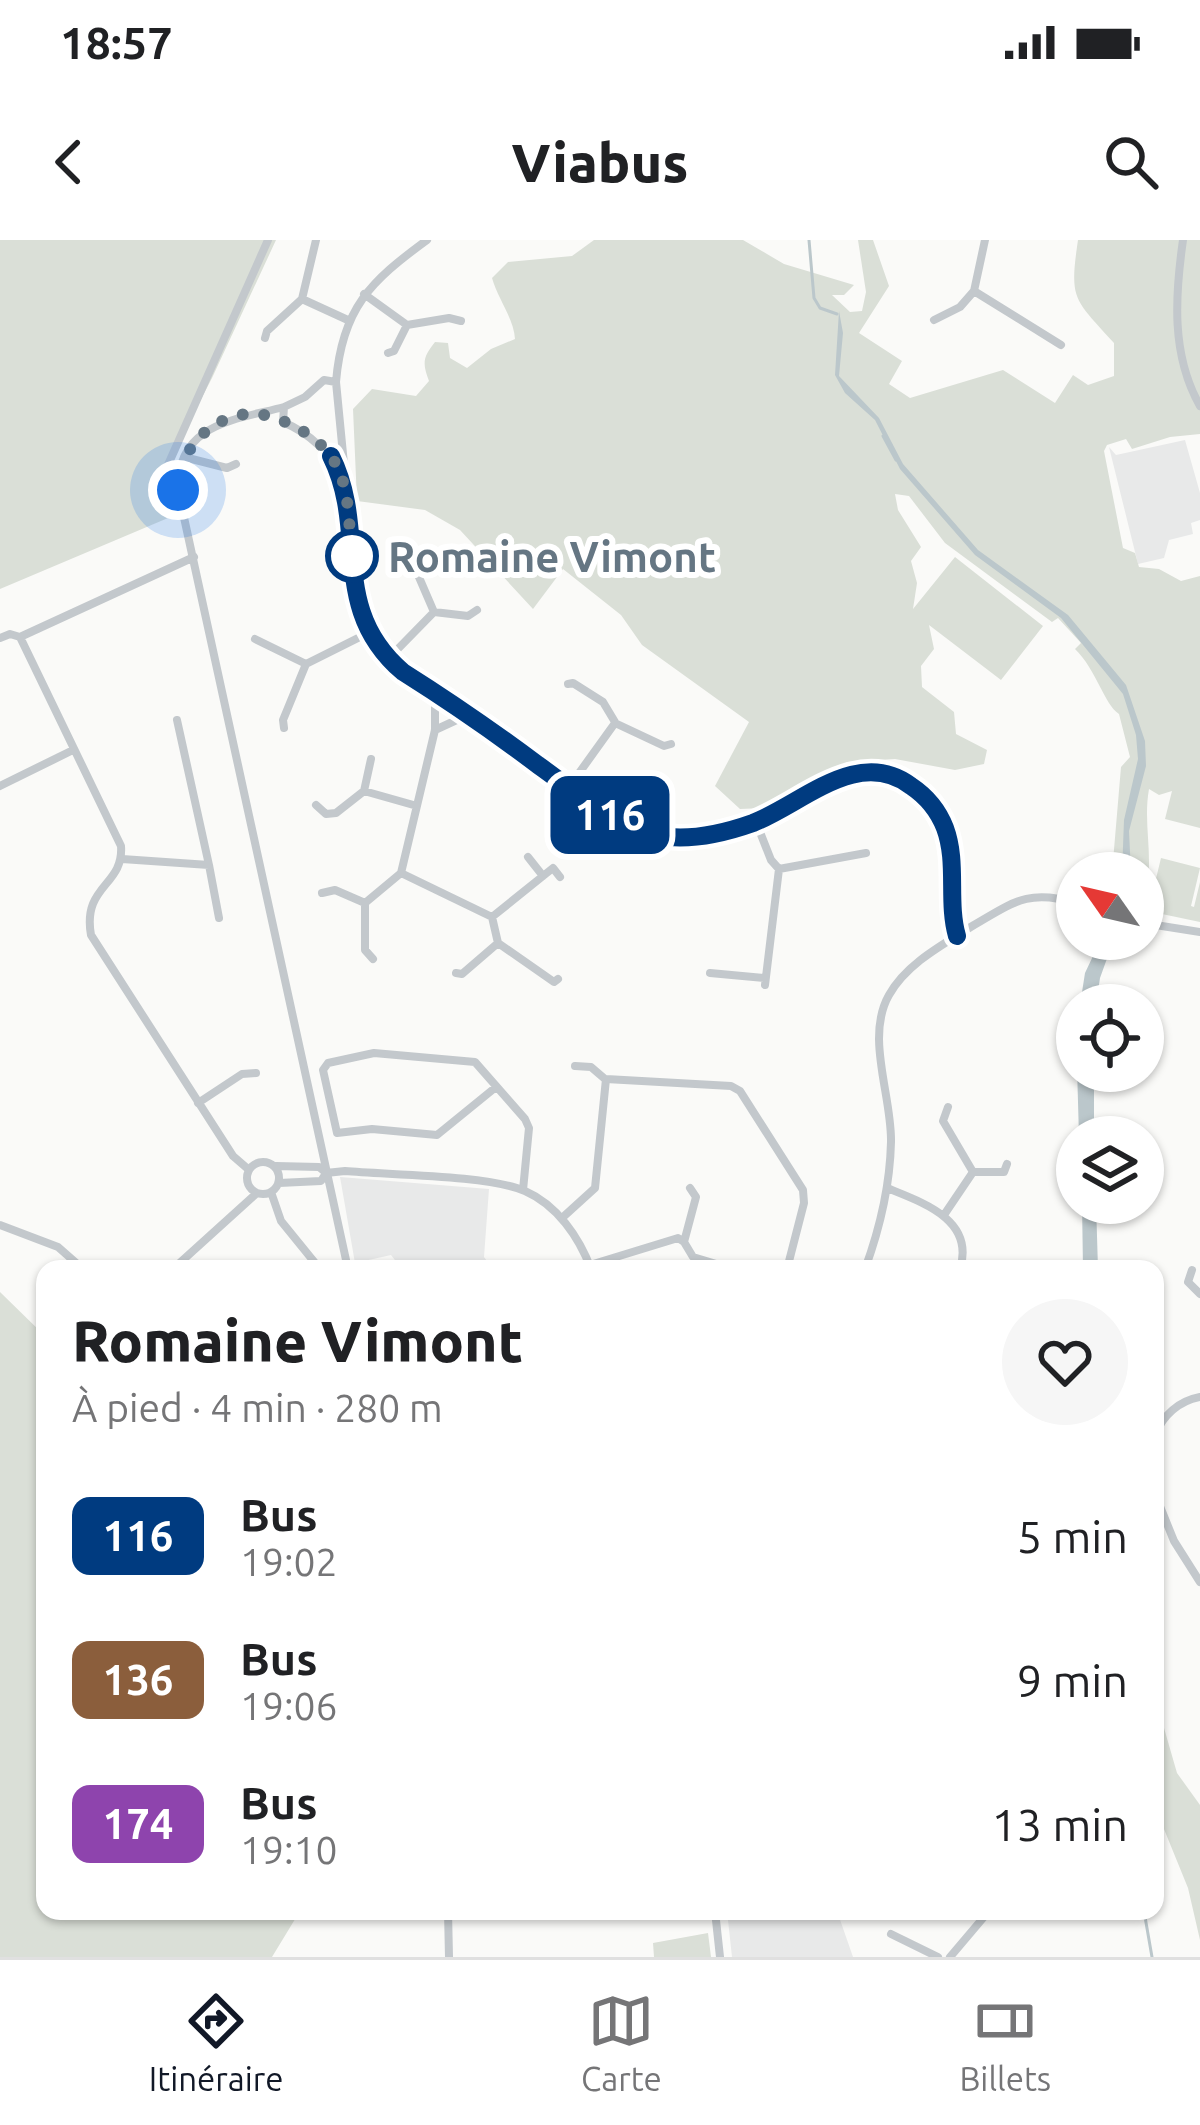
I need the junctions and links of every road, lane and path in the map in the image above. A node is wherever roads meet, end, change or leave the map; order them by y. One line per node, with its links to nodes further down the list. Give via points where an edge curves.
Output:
1 (268, 240): 28 (street, via 163,476 165,490)
2 (316, 240): 8 (street)
3 (986, 240): 6 (street)
4 (1183, 240): 19 (street, via 1179,345)
5 (428, 241): 7 (street, via 393,262)
6 (974, 291): 9 (street); 14 (street)
7 (364, 294): 10 (street); 12 (street)
8 (302, 299): 10 (street); 13 (street)
9 (934, 320)
10 (350, 321): 16 (street)
11 (461, 321): 12 (street)
12 (407, 325): 15 (street)
13 (266, 338)
14 (1060, 345)
15 (388, 353)
16 (338, 361): 17 (street); 18 (street)
17 (324, 380): 18 (street); 20 (street)
18 (336, 382): 23 (street)
19 (1200, 406)
20 (284, 407): 21 (street); 22 (street)
21 (259, 414): 22 (street); 25 (street, via 208,428)
22 (283, 422): 24 (street)
23 (343, 454): 24 (street); 27 (street)
24 (331, 456): 27 (street)
25 (184, 457): 26 (street); 28 (street)
26 (236, 464)
27 (344, 481): 33 (street)
28 (179, 497): 29 (street)
29 (194, 557): 34 (street); 86 (street)
30 (412, 561): 32 (street)
31 (476, 610): 32 (street)
32 (434, 612): 37 (street)
33 (368, 633): 37 (street); 38 (street)
34 (20, 637): 35 (street); 47 (street)
35 (0, 638)
36 (254, 639): 38 (street)
37 (388, 659): 40 (street)
38 (306, 664): 44 (street)
39 (568, 684): 43 (street, via 604,702)
40 (435, 692): 42 (street); 45 (street)
41 (177, 721): 58 (street)
42 (480, 723): 45 (street, via 461,718); 50 (street)
43 (615, 723): 46 (street); 50 (street)
44 (284, 728)
45 (435, 730): 53 (street)
46 (671, 744)
47 (73, 750): 49 (street); 57 (street)
48 (371, 759): 51 (street)
49 (0, 786)
50 (569, 787): 54 (street, via 652,835 697,838)
51 (364, 791): 52 (street, via 336,813); 53 (street)
52 (316, 805)
53 (417, 806): 60 (street)
54 (756, 822): 59 (street); 70 (street, via 847,775 903,780 944,824)
55 (866, 853): 59 (street)
56 (528, 857): 61 (street)
57 (122, 859): 58 (street); 80 (street, via 90,905 91,935)
58 (209, 865): 67 (street)
59 (779, 869): 74 (street, via 765,982)
60 (401, 872): 65 (street); 66 (street)
61 (543, 876): 62 (street, via 553,868); 66 (street)
62 (560, 877)
63 (322, 892): 65 (street)
64 (1056, 898): 70 (street, via 1012,902)
65 (365, 903): 72 (street, via 365,950)
66 (492, 917): 71 (street)
67 (219, 919)
68 (1164, 926): 69 (street)
69 (1200, 932)
70 (957, 936): 89 (street, via 902,978 882,1010)
71 (498, 943): 73 (street); 75 (street)
72 (373, 959)
73 (456, 973)
74 (710, 974)
75 (558, 979)
76 (575, 1066): 78 (street)
77 (256, 1073): 80 (street)
78 (606, 1079): 94 (street, via 595,1188); 104 (street, via 740,1091 802,1190)
79 (496, 1087): 79 (street, via 470,1061 366,1053 323,1070 337,1133 437,1135); 90 (street, via 529,1128)
80 (198, 1102): 84 (street)
81 (947, 1107): 85 (street, via 943,1121)
82 (1007, 1164): 85 (street, via 1004,1172)
83 (275, 1166): 84 (street, via 261,1161); 86 (street); 87 (street)
84 (248, 1169): 92 (street)
85 (973, 1172): 93 (street)
86 (326, 1173): 87 (street, via 321,1181); 90 (street); 100 (street)
87 (279, 1183): 91 (street)
88 (690, 1188): 96 (street, via 697,1197)
89 (887, 1188): 93 (street); 105 (street)
90 (523, 1190): 94 (street)
91 (271, 1192): 92 (street); 99 (street, via 281,1221)
92 (256, 1193): 98 (street)
93 (944, 1215): 106 (street, via 960,1232)
94 (562, 1218): 101 (street)
95 (0, 1226): 97 (street, via 58,1246)
96 (684, 1242): 102 (street); 103 (street)
97 (73, 1260)
98 (183, 1260)
99 (313, 1260)
100 (346, 1260)
101 (586, 1260)
102 (611, 1260)
103 (703, 1260)
104 (789, 1260)
105 (868, 1260)
106 (962, 1260)
107 (1192, 1270): 108 (street, via 1188,1282)
108 (1200, 1294)
109 (1200, 1397): 110 (street)
110 (1164, 1418)
111 (1164, 1516): 112 (street)
112 (1200, 1582)
113 (448, 1920): 117 (street)
114 (716, 1920): 118 (street)
115 (981, 1920): 120 (street)
116 (891, 1934): 119 (street)
117 (449, 1957)
118 (720, 1957)
119 (938, 1957)
120 (950, 1957)

